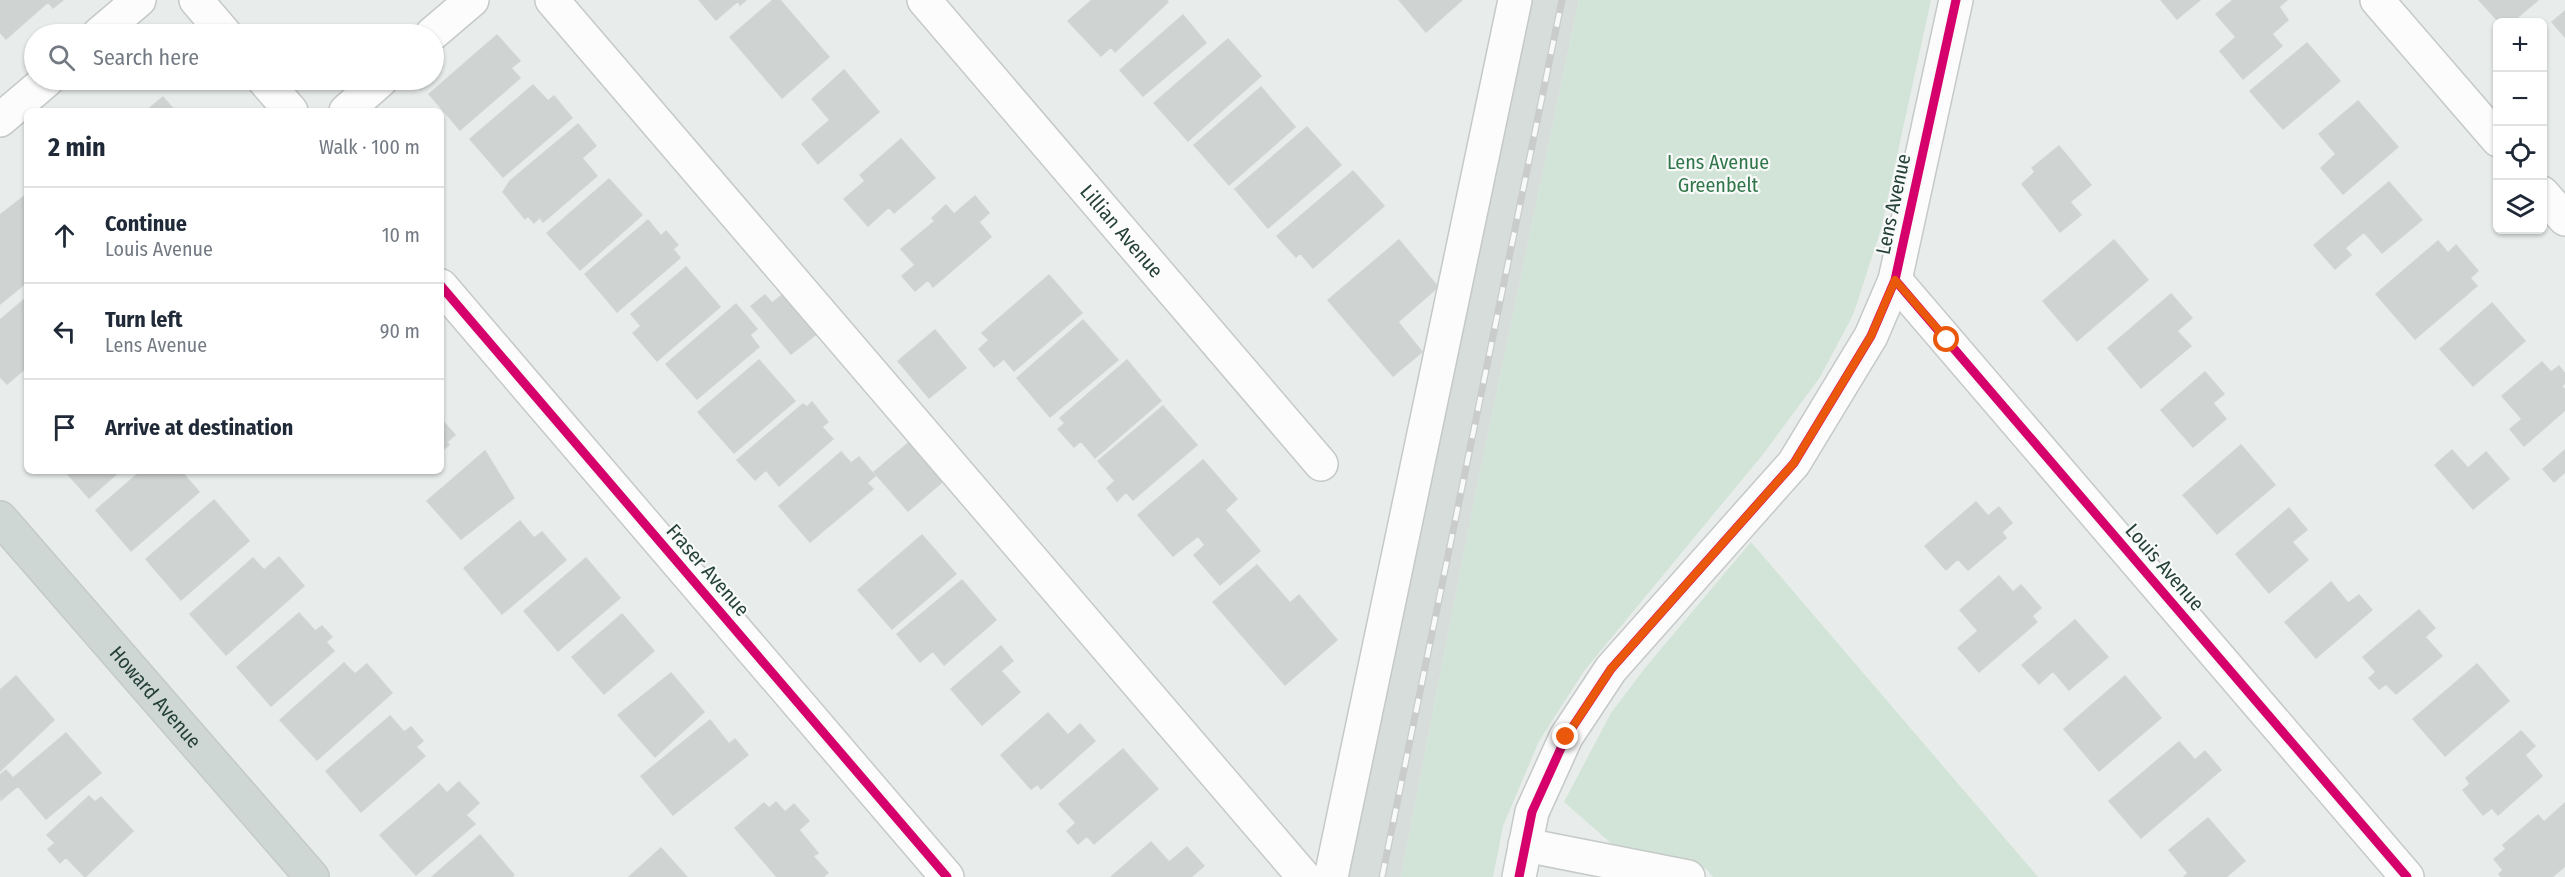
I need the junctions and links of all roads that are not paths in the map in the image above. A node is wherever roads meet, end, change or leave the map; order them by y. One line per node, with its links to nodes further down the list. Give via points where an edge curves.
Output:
1 (139, 0): 9 (street)
2 (196, 0): 10 (street)
3 (472, 0): 11 (street)
4 (552, 0): 28 (street)
5 (924, 0): 23 (street, Lillian Avenue)
6 (1515, 0): 29 (street)
7 (1956, 0): 21 (street, Lens Avenue)
8 (2377, 0): 18 (street)
9 (111, 24)
10 (216, 24)
11 (444, 24)
12 (35, 90): 17 (street)
13 (273, 90): 15 (street)
14 (370, 90): 16 (street)
15 (288, 108)
16 (349, 108)
17 (0, 120)
18 (2493, 134)
19 (2547, 199): 20 (street)
20 (2565, 219)
21 (1895, 280): 25 (street, Lens Avenue, via 1871,336 1794,463 1611,669 1566,737 1533,812); 32 (street, Louis Avenue)
22 (444, 290): 27 (street, Fraser Avenue)
23 (1321, 464)
24 (0, 518): 26 (main road, Howard Avenue)
25 (1525, 845): 30 (street, Lens Avenue); 31 (street)
26 (312, 877)
27 (947, 877)
28 (1304, 877)
29 (1331, 877)
30 (1519, 877)
31 (1688, 877)
32 (2407, 877)

